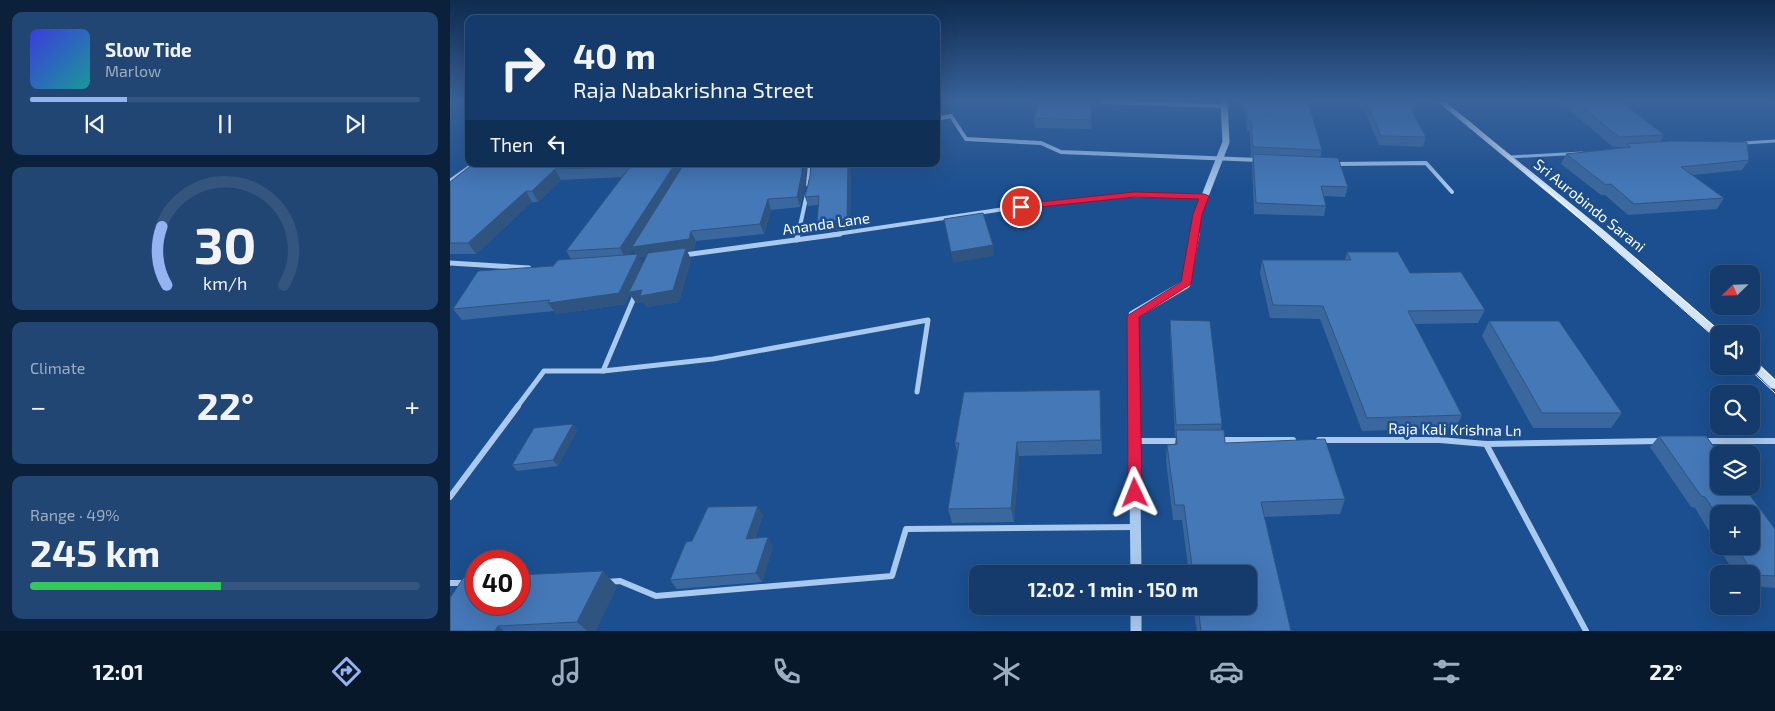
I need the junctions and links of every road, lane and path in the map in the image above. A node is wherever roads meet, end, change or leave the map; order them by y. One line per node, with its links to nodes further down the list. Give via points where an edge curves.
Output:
1 (961, 131): 8 (street, via 966,139 1041,144 1061,152)
2 (1225, 131): 8 (street, via 1226,142)
3 (1476, 131): 7 (main road, Sri Aurobindo Sarani)
4 (1775, 141): 5 (lane)
5 (1736, 143)
6 (1587, 152): 7 (lane)
7 (1507, 157): 21 (main road, Sri Aurobindo Sarani)
8 (1219, 158): 9 (street); 15 (street)
9 (1266, 161)
10 (1332, 164): 14 (street, via 1426,163)
11 (470, 167): 13 (street)
12 (810, 167): 16 (street)
13 (450, 181)
14 (1452, 192)
15 (1204, 196): 16 (street, Ananda Lane, via 1134,195 1038,204); 30 (street, via 1186,284 1133,316)
16 (797, 240): 17 (street, Ananda Lane)
17 (680, 256)
18 (450, 264): 19 (street)
19 (536, 268)
20 (639, 286): 22 (street)
21 (1710, 326)
22 (602, 371): 25 (street, via 713,359 928,320); 35 (street, via 544,371)
23 (1760, 371): 24 (main road)
24 (1775, 385)
25 (917, 392)
26 (1213, 440): 27 (street)
27 (1302, 440)
28 (1311, 440): 34 (street, Raja Kali Krishna Ln, via 1440,440)
29 (1701, 440): 33 (street)
30 (1134, 441): 31 (street); 36 (street)
31 (1193, 441)
32 (1672, 441): 34 (street, Raja Kali Krishna Ln)
33 (1775, 442)
34 (1486, 444): 43 (street)
35 (450, 496)
36 (1136, 527): 37 (street); 39 (street, via 906,529 892,576 656,596 620,582)
37 (1136, 565)
38 (465, 582): 40 (street)
39 (601, 582)
40 (450, 583)
41 (1136, 615): 42 (street)
42 (1136, 631)
43 (1586, 631)

